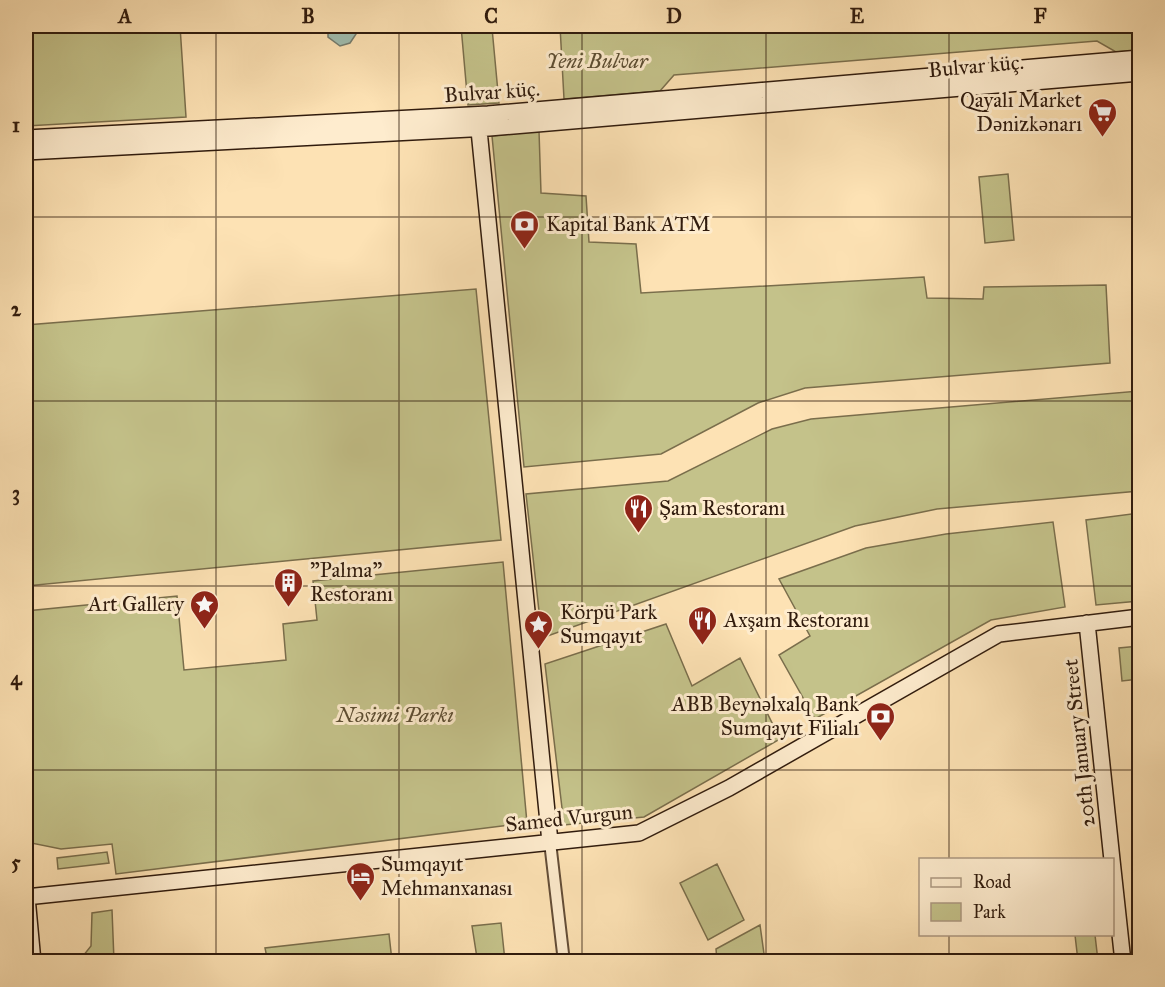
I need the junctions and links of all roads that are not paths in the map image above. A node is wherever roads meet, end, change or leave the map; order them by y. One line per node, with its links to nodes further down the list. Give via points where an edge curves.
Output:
1 (1140, 58): 3 (street, Bulvar küç.)
2 (1140, 73): 3 (street, Bulvar küç.)
3 (1006, 77): 4 (street, Bulvar küç.)
4 (478, 122): 5 (street, Bulvar küç.); 6 (street, Bulvar küç.); 9 (street)
5 (26, 138)
6 (26, 152)
7 (1140, 617): 8 (street, Samed Vurgun)
8 (1087, 622): 9 (street, Samed Vurgun, via 1015,631 982,642 649,830); 10 (street, 20th January Street)
9 (550, 842): 12 (street, Samed Vurgun); 14 (street)
10 (1112, 858)
11 (1114, 879): 15 (street, 20th January Street)
12 (26, 897): 13 (street)
13 (33, 962)
14 (564, 962)
15 (1123, 962)

